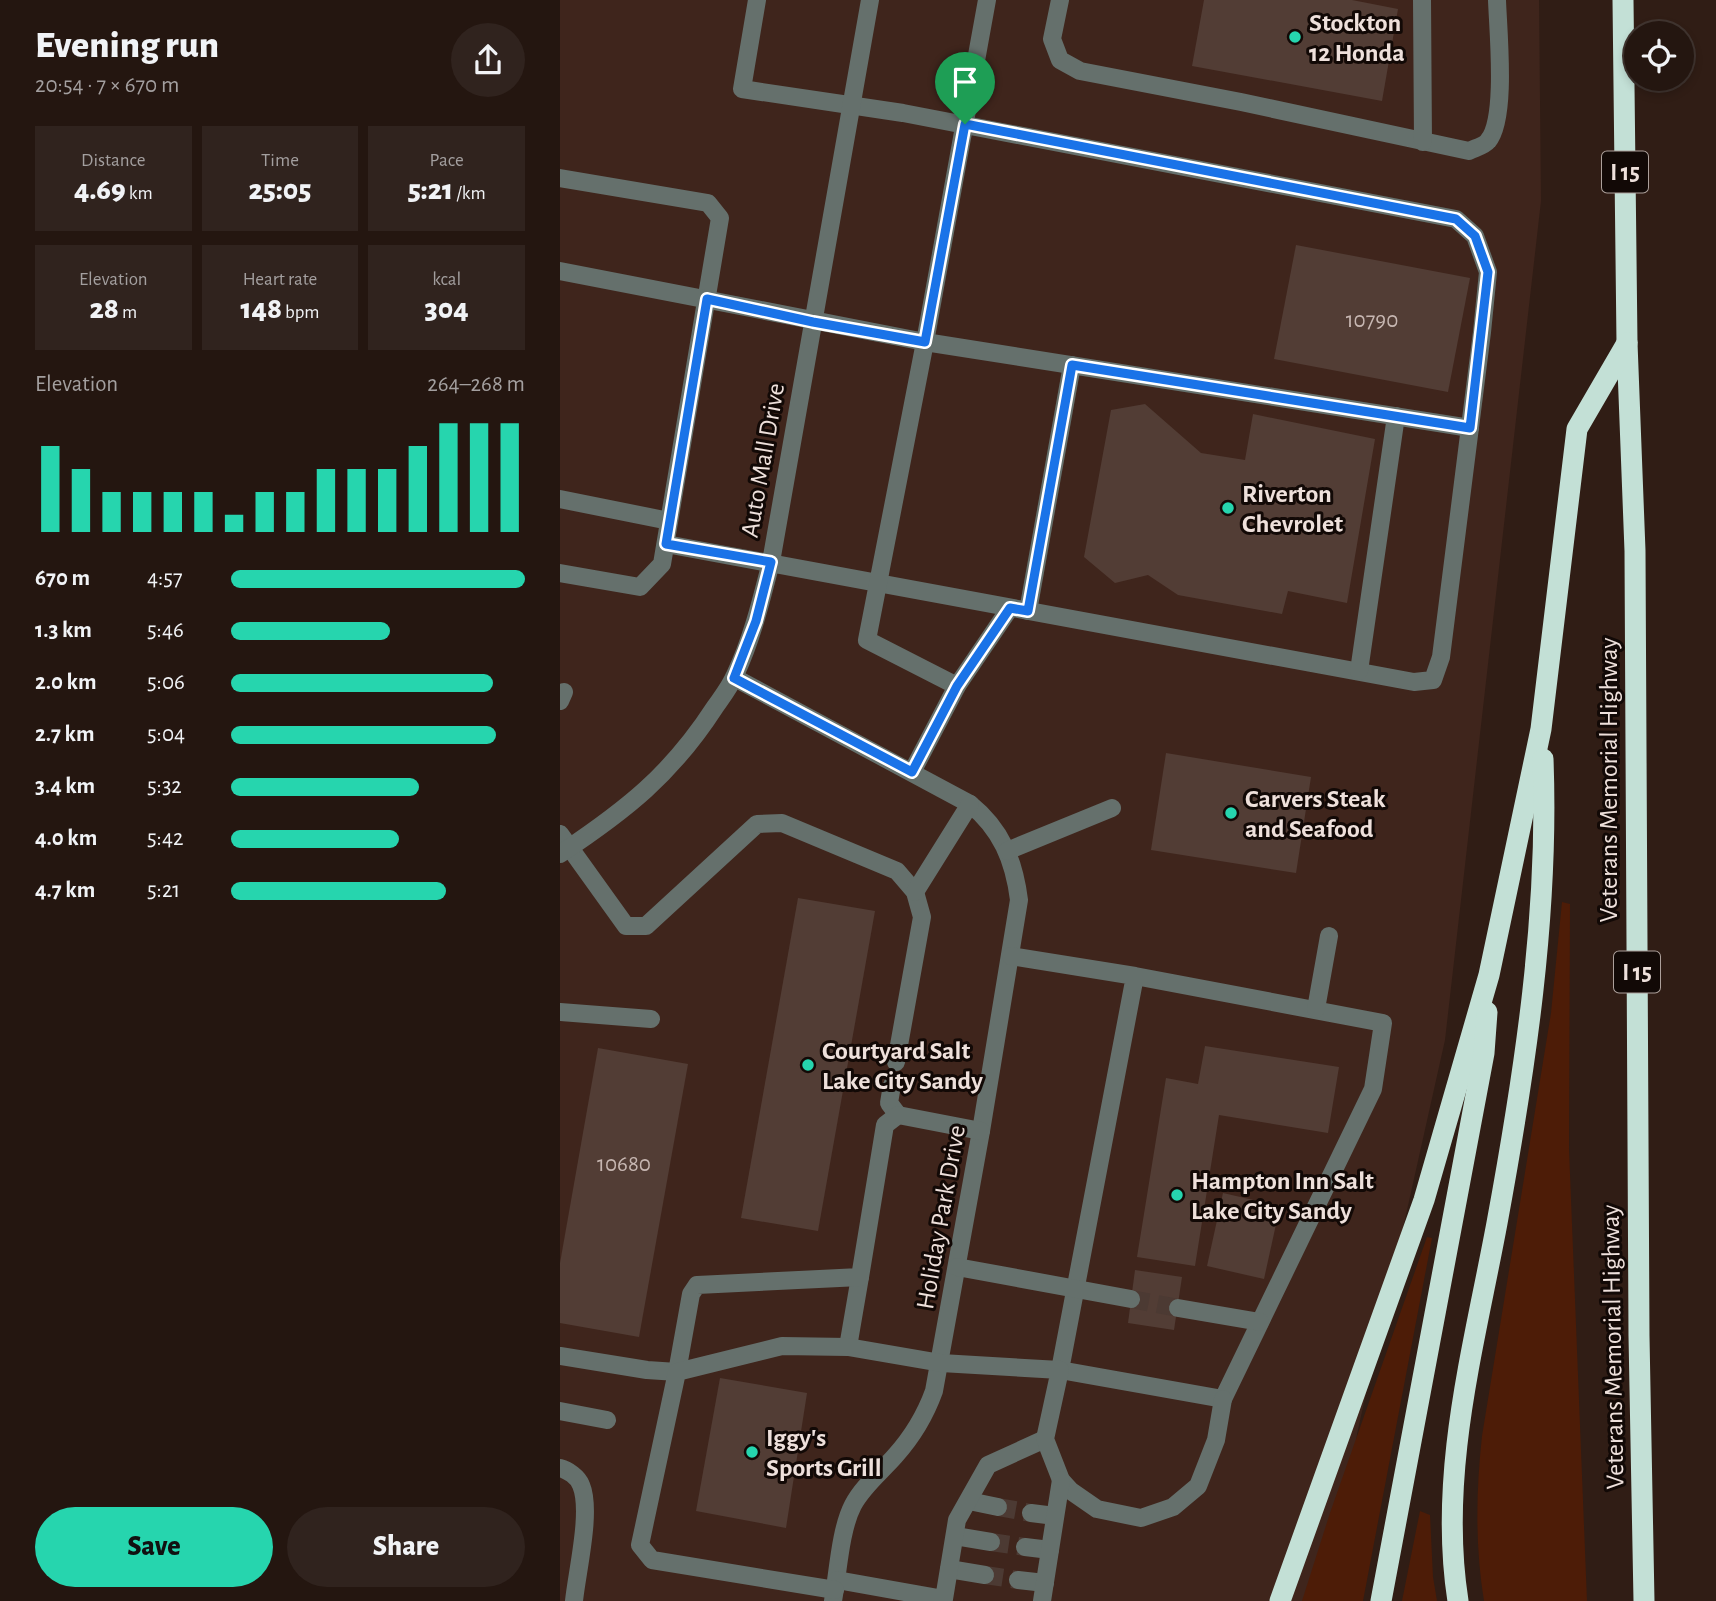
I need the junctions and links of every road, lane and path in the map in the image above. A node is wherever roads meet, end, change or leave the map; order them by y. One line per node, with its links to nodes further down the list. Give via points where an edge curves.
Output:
1 (757, 0): 8 (street, via 742,89)
2 (870, 0): 8 (street, Auto Mall Drive)
3 (987, 0): 9 (street)
4 (1059, 0): 10 (street, via 1052,39 1060,60 1080,71)
5 (1422, 0): 10 (street)
6 (1497, 0): 10 (street, via 1499,108 1495,128 1487,143 1469,151)
7 (1623, 0): 16 (highway, Veterans Memorial Highway / I 15)
8 (852, 104): 9 (street); 14 (street, Auto Mall Drive)
9 (965, 124): 15 (street); 19 (street, via 1456,219 1475,236 1488,272)
10 (1423, 142)
11 (560, 178): 13 (street, via 708,203 720,218)
12 (560, 271): 13 (street)
13 (707, 299): 14 (street); 21 (street)
14 (813, 322): 15 (street); 23 (street, Auto Mall Drive)
15 (925, 342): 17 (street); 25 (street)
16 (1627, 343): 31 (highway, via 1577,429); 84 (highway, Veterans Memorial Highway / I 15, via 1635,551)
17 (1072, 365): 18 (street); 27 (street)
18 (1396, 416): 19 (street); 28 (street)
19 (1470, 428): 28 (street, via 1441,657 1433,680)
20 (560, 499): 21 (street)
21 (669, 521): 22 (street)
22 (666, 544): 23 (street); 24 (street, via 662,564 640,587)
23 (771, 562): 25 (street); 29 (street, Auto Mall Drive, via 756,621)
24 (560, 573)
25 (877, 583): 26 (street); 30 (street, via 867,640)
26 (1010, 608): 27 (street); 30 (street)
27 (1028, 611): 28 (street)
28 (1359, 671)
29 (734, 678): 32 (street, Holiday Park Drive); 35 (street, Auto Mall Drive, via 684,751 652,785 608,822)
30 (957, 686): 32 (street)
31 (1541, 729): 40 (highway); 83 (highway, via 1545,821 1529,1020 1455,1457 1452,1531)
32 (912, 772): 33 (street, Holiday Park Drive)
33 (970, 804): 36 (street, Holiday Park Drive, via 993,825); 37 (street)
34 (1112, 808): 36 (street)
35 (564, 845): 37 (street, via 626,926 646,926 757,824 782,823 897,871)
36 (1007, 851): 39 (street, Holiday Park Drive, via 1019,900)
37 (915, 892): 45 (street, via 922,916)
38 (1329, 936): 42 (street)
39 (1011, 956): 41 (street); 48 (street, Holiday Park Drive)
40 (1489, 975): 81 (highway, via 1424,1199); 82 (highway, via 1484,1052)
41 (1135, 976): 42 (street); 51 (street)
42 (1315, 1009): 54 (street, via 1384,1023 1373,1089)
43 (560, 1012): 44 (street)
44 (651, 1019)
45 (896, 1062)
46 (892, 1085): 47 (street, via 889,1103)
47 (898, 1115): 48 (street); 50 (street, via 885,1125)
48 (982, 1131): 49 (street, Holiday Park Drive)
49 (957, 1267): 51 (street); 57 (street, Holiday Park Drive)
50 (860, 1277): 55 (street); 59 (street, via 697,1286 691,1294)
51 (1075, 1289): 52 (street); 58 (street)
52 (1131, 1299)
53 (1178, 1308): 54 (street)
54 (1260, 1322): 60 (street)
55 (848, 1346): 57 (street); 59 (street, via 782,1346)
56 (560, 1356): 59 (street)
57 (941, 1363): 58 (street); 77 (street, Holiday Park Drive, via 919,1425 852,1506)
58 (1060, 1370): 60 (street); 63 (street)
59 (677, 1372): 77 (street, via 640,1545 652,1560)
60 (1223, 1399): 65 (street, via 1216,1440 1198,1486 1173,1507 1141,1518 1097,1509)
61 (560, 1411): 62 (street)
62 (607, 1420)
63 (1045, 1439): 65 (street); 66 (street, via 988,1465)
64 (560, 1468): 80 (street, via 580,1482 586,1504)
65 (1061, 1480): 69 (street)
66 (969, 1500): 67 (street); 70 (street, via 957,1520)
67 (998, 1507)
68 (1031, 1513): 69 (street)
69 (1055, 1516): 73 (street)
70 (955, 1536): 71 (street); 74 (street)
71 (991, 1542)
72 (1025, 1547): 73 (street)
73 (1050, 1550): 78 (street)
74 (949, 1569): 75 (street); 79 (street)
75 (985, 1575)
76 (1018, 1580): 78 (street)
77 (835, 1590): 79 (street)
78 (1044, 1592)
79 (943, 1600)
80 (574, 1601)
81 (1280, 1601)
82 (1381, 1601)
83 (1458, 1601)
84 (1644, 1601)

